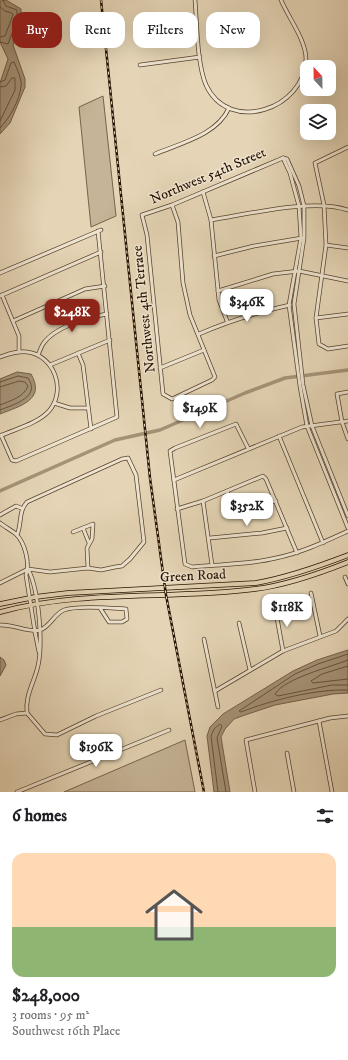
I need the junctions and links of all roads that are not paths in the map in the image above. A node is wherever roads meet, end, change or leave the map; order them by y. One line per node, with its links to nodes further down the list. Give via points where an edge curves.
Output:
1 (195, 0): 3 (street)
2 (281, 0): 5 (street, via 304,46 305,69 301,81 294,92 273,107 244,113)
3 (200, 57): 4 (street); 5 (street, via 206,85 221,104)
4 (140, 65)
5 (229, 108): 7 (street, via 216,126)
6 (348, 147): 11 (street, via 314,163)
7 (155, 154)
8 (283, 158): 9 (street, Northwest 54th Street); 12 (street); 13 (street, via 287,158)
9 (203, 192): 10 (street, Northwest 54th Street); 16 (street)
10 (172, 205): 15 (street, Northwest 54th Street); 37 (street, via 178,222 183,283 190,315)
11 (324, 205): 13 (street); 14 (street); 18 (street)
12 (299, 206): 13 (street); 16 (street); 17 (street)
13 (304, 206): 17 (street)
14 (348, 210)
15 (142, 215): 46 (street, Northwest 4th Terrace, via 147,235)
16 (211, 220): 21 (street)
17 (302, 238): 21 (street); 22 (street); 23 (street)
18 (326, 245): 19 (street); 25 (street)
19 (348, 248)
20 (101, 252): 24 (street, via 100,230); 27 (street); 29 (street)
21 (214, 256): 28 (street)
22 (299, 271): 23 (street); 25 (street); 30 (street)
23 (294, 272): 28 (street, via 273,274); 31 (street)
24 (0, 273)
25 (320, 276): 26 (street); 34 (street)
26 (348, 281)
27 (105, 286): 32 (street); 35 (street, via 85,289)
28 (218, 291): 36 (street)
29 (1, 295): 35 (street)
30 (294, 304): 31 (street); 47 (street, via 302,370)
31 (289, 305): 36 (street, via 254,312); 47 (street)
32 (107, 314): 38 (street); 43 (street, via 93,317 52,335 43,344)
33 (348, 314): 34 (street)
34 (316, 318): 39 (street, via 319,344 323,348)
35 (13, 320): 41 (street, via 19,336)
36 (227, 322): 37 (street)
37 (199, 334): 40 (street)
38 (110, 340): 42 (street); 55 (street, via 117,417)
39 (348, 346)
40 (204, 350): 46 (street); 46 (street, Northwest 4th Terrace, via 215,377 172,399 163,394)
41 (19, 351): 43 (street); 44 (street)
42 (78, 353): 45 (street); 50 (street, via 83,365)
43 (38, 355): 45 (street)
44 (0, 357)
45 (50, 365): 49 (street, via 56,382 57,393)
46 (160, 368)
47 (301, 383): 53 (street); 54 (street)
48 (348, 392): 52 (street, via 337,394)
49 (54, 403): 50 (street, via 70,408); 56 (street, via 44,416)
50 (88, 408): 55 (street)
51 (348, 421): 52 (street)
52 (342, 422): 54 (street); 58 (street)
53 (307, 426): 54 (street); 57 (street); 71 (street)
54 (312, 426): 67 (street)
55 (91, 429): 56 (street, via 16,461 12,460)
56 (0, 435)
57 (279, 436): 59 (street); 76 (street)
58 (348, 439)
59 (248, 448): 60 (street); 60 (street, via 236,424 182,445 170,451)
60 (174, 480): 65 (street)
61 (227, 491): 62 (street); 63 (street, via 236,508 248,508); 63 (street, via 263,476)
62 (203, 501): 65 (street); 75 (street)
63 (276, 501): 70 (street)
64 (22, 508): 66 (street, via 16,506); 74 (street); 82 (street, via 26,502 45,492 128,458 136,475 144,542 122,566 101,570)
65 (177, 509): 81 (street, via 185,564 192,567)
66 (0, 515)
67 (348, 516)
68 (0, 524): 74 (street)
69 (83, 528): 73 (street); 77 (street); 77 (street, via 93,524 92,539)
70 (287, 528): 75 (street); 78 (street)
71 (348, 528)
72 (348, 531): 76 (street)
73 (73, 532)
74 (17, 535): 83 (street, via 25,552)
75 (210, 538): 81 (street)
76 (323, 542): 78 (street)
77 (89, 543): 82 (street)
78 (298, 553): 81 (street, via 274,559)
79 (348, 555): 88 (main road, Green Road, via 284,578 256,583)
80 (348, 562): 91 (main road, Green Road, via 304,578 255,589 92,598)
81 (212, 565)
82 (88, 568): 83 (street, via 50,572)
83 (28, 569): 85 (street); 88 (street); 89 (street, via 26,575)
84 (346, 577): 86 (street)
85 (0, 583)
86 (348, 584)
87 (311, 593): 101 (street)
88 (35, 597): 89 (main road, Green Road); 91 (street)
89 (30, 598): 90 (main road, Green Road); 92 (street)
90 (0, 604)
91 (36, 604): 92 (main road, Green Road); 99 (street)
92 (30, 605): 95 (main road, Green Road); 100 (street)
93 (275, 607): 103 (street)
94 (100, 608): 94 (street, via 109,622 122,622 127,619 126,608); 99 (street, via 64,610)
95 (0, 612)
96 (348, 619): 101 (street, via 336,631)
97 (238, 624): 105 (street)
98 (0, 625): 100 (street, via 14,625)
99 (40, 630): 100 (street); 104 (street)
100 (35, 631): 104 (street)
101 (320, 636): 103 (street)
102 (204, 639): 107 (street)
103 (283, 651): 105 (street)
104 (40, 654): 109 (street, via 27,697)
105 (250, 670): 107 (street)
106 (161, 690): 109 (street, via 56,734 45,734)
107 (215, 691): 108 (street)
108 (218, 707)
109 (26, 713): 111 (street)
110 (348, 716): 112 (street)
111 (0, 720)
112 (319, 721): 116 (street, via 246,740); 118 (street)
113 (169, 730): 115 (street)
114 (287, 753): 117 (street)
115 (17, 792)
116 (255, 792)
117 (294, 792)
118 (332, 792)

